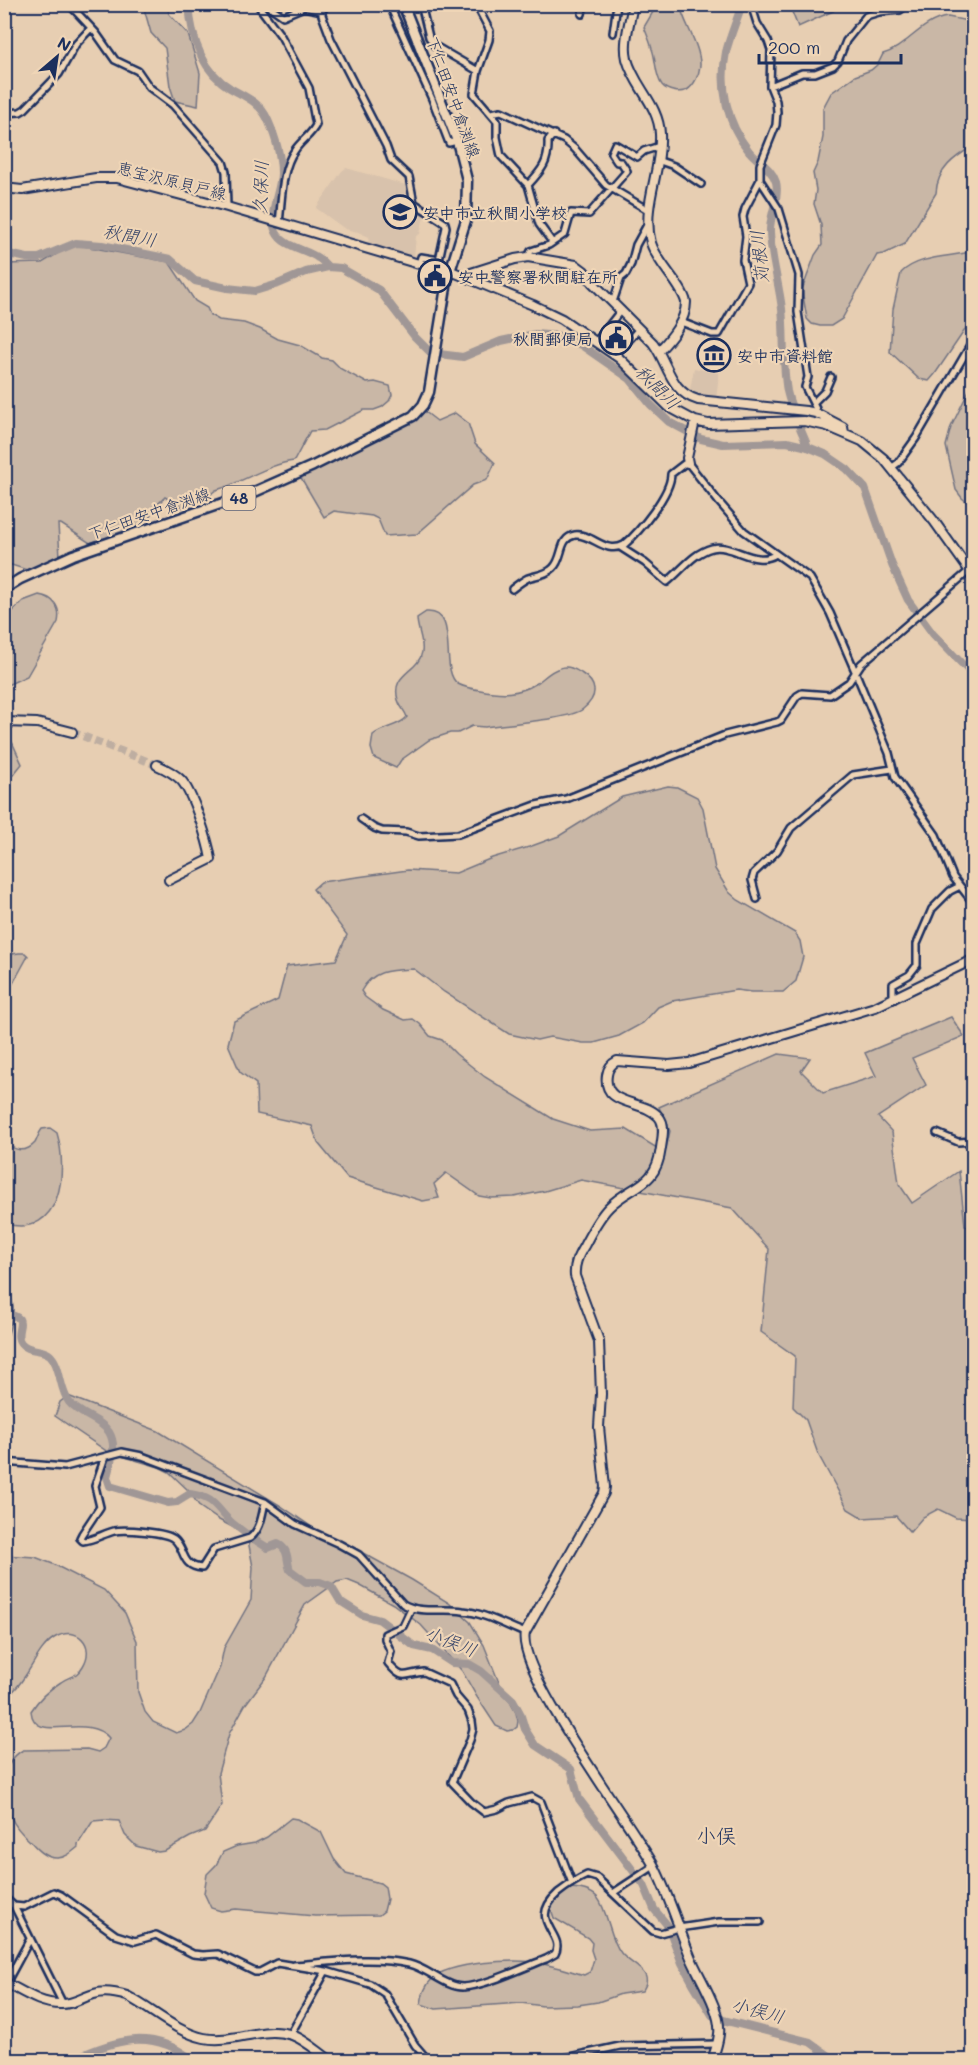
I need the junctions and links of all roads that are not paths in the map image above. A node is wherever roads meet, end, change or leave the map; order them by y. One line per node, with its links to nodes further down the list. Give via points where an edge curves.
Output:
1 (69, 4): 17 (street)
2 (257, 4): 34 (street, via 279,32 309,88 316,125 290,159)
3 (266, 4): 14 (street, via 283,16)
4 (327, 4): 15 (street)
5 (389, 4): 21 (street)
6 (403, 4): 21 (main road, 下仁田安中倉渕線 / 48)
7 (421, 4): 19 (street, via 435,46)
8 (480, 4): 19 (street, via 490,31)
9 (584, 4): 16 (street)
10 (617, 4): 18 (street)
11 (633, 4): 25 (street, via 626,48 628,61 658,119)
12 (751, 4): 20 (street, via 771,50)
13 (906, 5): 20 (street, via 900,10 866,16 833,66)
14 (307, 6): 15 (street)
15 (322, 11): 38 (street, via 331,39 391,160 409,177 414,203 445,223 439,260 421,257)
16 (582, 14)
17 (91, 28): 22 (street, via 76,44 59,74 25,109); 32 (street, via 115,60 138,71 223,162)
18 (613, 33)
19 (478, 71): 23 (street, via 474,94)
20 (771, 86): 27 (street, via 776,101 776,125 761,163)
21 (436, 97): 39 (main road, 下仁田安中倉渕線 / 48, via 457,141 467,180 463,232)
22 (4, 113)
23 (490, 113): 24 (street, via 501,111); 29 (street, via 498,124 501,156)
24 (554, 134): 29 (street, via 548,141 547,161); 31 (street, via 575,148)
25 (660, 146): 26 (street); 31 (street, via 636,157 615,144 611,153 627,171)
26 (657, 160): 28 (street); 33 (street)
27 (760, 180): 43 (street, via 743,217 743,260 748,283 719,334); 50 (street, via 779,209 798,275 798,312 808,377 805,387)
28 (701, 184)
29 (528, 185): 36 (street, via 540,224)
30 (4, 188): 32 (street, 恵宝沢原貝戸線, via 22,190 117,178)
31 (612, 190): 33 (street); 36 (street, via 589,214 571,213 565,234)
32 (226, 207): 34 (street, 恵宝沢原貝戸線)
33 (648, 210): 35 (street)
34 (275, 222): 38 (street, 恵宝沢原貝戸線)
35 (648, 224): 41 (street); 43 (street, via 656,254 685,298)
36 (552, 242): 37 (street, via 531,251)
37 (528, 257): 40 (street, 恵宝沢原貝戸線, via 471,273); 41 (street, 恵宝沢原貝戸線, via 576,266)
38 (419, 264): 39 (street, 恵宝沢原貝戸線)
39 (451, 271): 40 (street, 恵宝沢原貝戸線); 59 (main road, 下仁田安中倉渕線 / 48, via 427,399 413,416 252,493 73,555)
40 (469, 278): 46 (street, 恵宝沢原貝戸線, via 552,315)
41 (613, 302): 42 (street, 恵宝沢原貝戸線)
42 (621, 310): 44 (street, 恵宝沢原貝戸線); 46 (street)
43 (681, 322): 47 (street)
44 (638, 330): 47 (street, 恵宝沢原貝戸線); 48 (street)
45 (974, 339): 55 (street, via 916,438)
46 (596, 342): 48 (street, 恵宝沢原貝戸線)
47 (659, 351): 51 (street, 恵宝沢原貝戸線, via 677,387 690,398)
48 (615, 355): 52 (street, 恵宝沢原貝戸線, via 669,407)
49 (831, 377): 50 (street, via 825,391)
50 (813, 403): 51 (street)
51 (816, 414): 53 (street, 恵宝沢原貝戸線, via 843,427)
52 (694, 425): 53 (street, 恵宝沢原貝戸線, via 793,420); 54 (street)
53 (844, 433): 55 (street, 恵宝沢原貝戸線, via 876,451)
54 (688, 463): 56 (street, via 670,474 671,481 650,518); 57 (street, via 744,531)
55 (891, 468): 58 (street, 恵宝沢原貝戸線)
56 (620, 547): 57 (street, via 667,582 693,557 712,548 759,558); 60 (street, via 605,546 580,535 568,538 554,567)
57 (776, 554): 61 (street, via 810,578)
58 (971, 574): 61 (street)
59 (4, 589)
60 (512, 589)
61 (855, 671): 65 (street); 66 (street, via 849,682 830,695 797,696 782,720 725,735 566,799 536,805 458,834 419,836 382,831)
62 (4, 722): 63 (street, via 37,723)
63 (72, 732)
64 (157, 765): 67 (street, via 181,780 188,791 211,859)
65 (892, 769): 68 (street, via 900,787 941,843); 69 (street, via 853,775 790,828 777,851 754,873)
66 (361, 819)
67 (169, 880)
68 (960, 886): 70 (street); 72 (street, via 932,909 917,941 917,965 893,984)
69 (757, 899)
70 (974, 904)
71 (974, 959): 72 (street)
72 (893, 1000): 79 (street, via 689,1063 617,1061 610,1065 606,1077 610,1092 618,1099 647,1108 662,1122 660,1157 657,1169 648,1179 609,1206 575,1265 575,1276 599,1341 599,1427 605,1487)
73 (937, 1133): 74 (street, via 958,1142)
74 (974, 1141)
75 (105, 1457): 76 (street, via 64,1467); 77 (street, via 128,1452); 77 (street, via 95,1486 100,1507 80,1538 83,1541 116,1531 167,1536 175,1539 190,1564 202,1568 214,1549 255,1534)
76 (4, 1462)
77 (265, 1502): 78 (street, via 295,1524 359,1555)
78 (411, 1609): 79 (street, via 465,1611); 81 (street, via 403,1626 385,1634 391,1652 388,1663 403,1676 424,1672 450,1684 470,1713 473,1732 452,1782 488,1813 532,1797 540,1802)
79 (525, 1633): 80 (street, via 526,1653 539,1683)
80 (654, 1866): 82 (street); 86 (street)
81 (572, 1883): 82 (street, via 593,1876); 88 (street, via 545,1909 557,1948 551,1957 470,1986 454,1985 420,1967 400,1962)
82 (613, 1893): 86 (street, via 653,1931)
83 (4, 1897): 84 (street)
84 (14, 1906): 87 (street); 88 (street, via 24,1907 54,1892 129,1940 156,1935 194,1953 218,1954 255,1972 277,1963)
85 (760, 1922): 86 (street, via 719,1922)
86 (679, 1928): 93 (street, via 715,2011)
87 (30, 1939): 90 (street); 91 (street)
88 (294, 1965): 89 (street)
89 (326, 1971): 92 (street); 95 (street, via 380,1990)
90 (5, 1984): 91 (street, via 42,2001)
91 (63, 2004): 92 (street, via 95,1993 116,1993 201,2037 220,2040 266,2033)
92 (290, 2035): 94 (street)
93 (717, 2044): 96 (street, via 620,2046); 97 (street)
94 (330, 2061)
95 (428, 2061)
96 (556, 2061)
97 (712, 2061)

